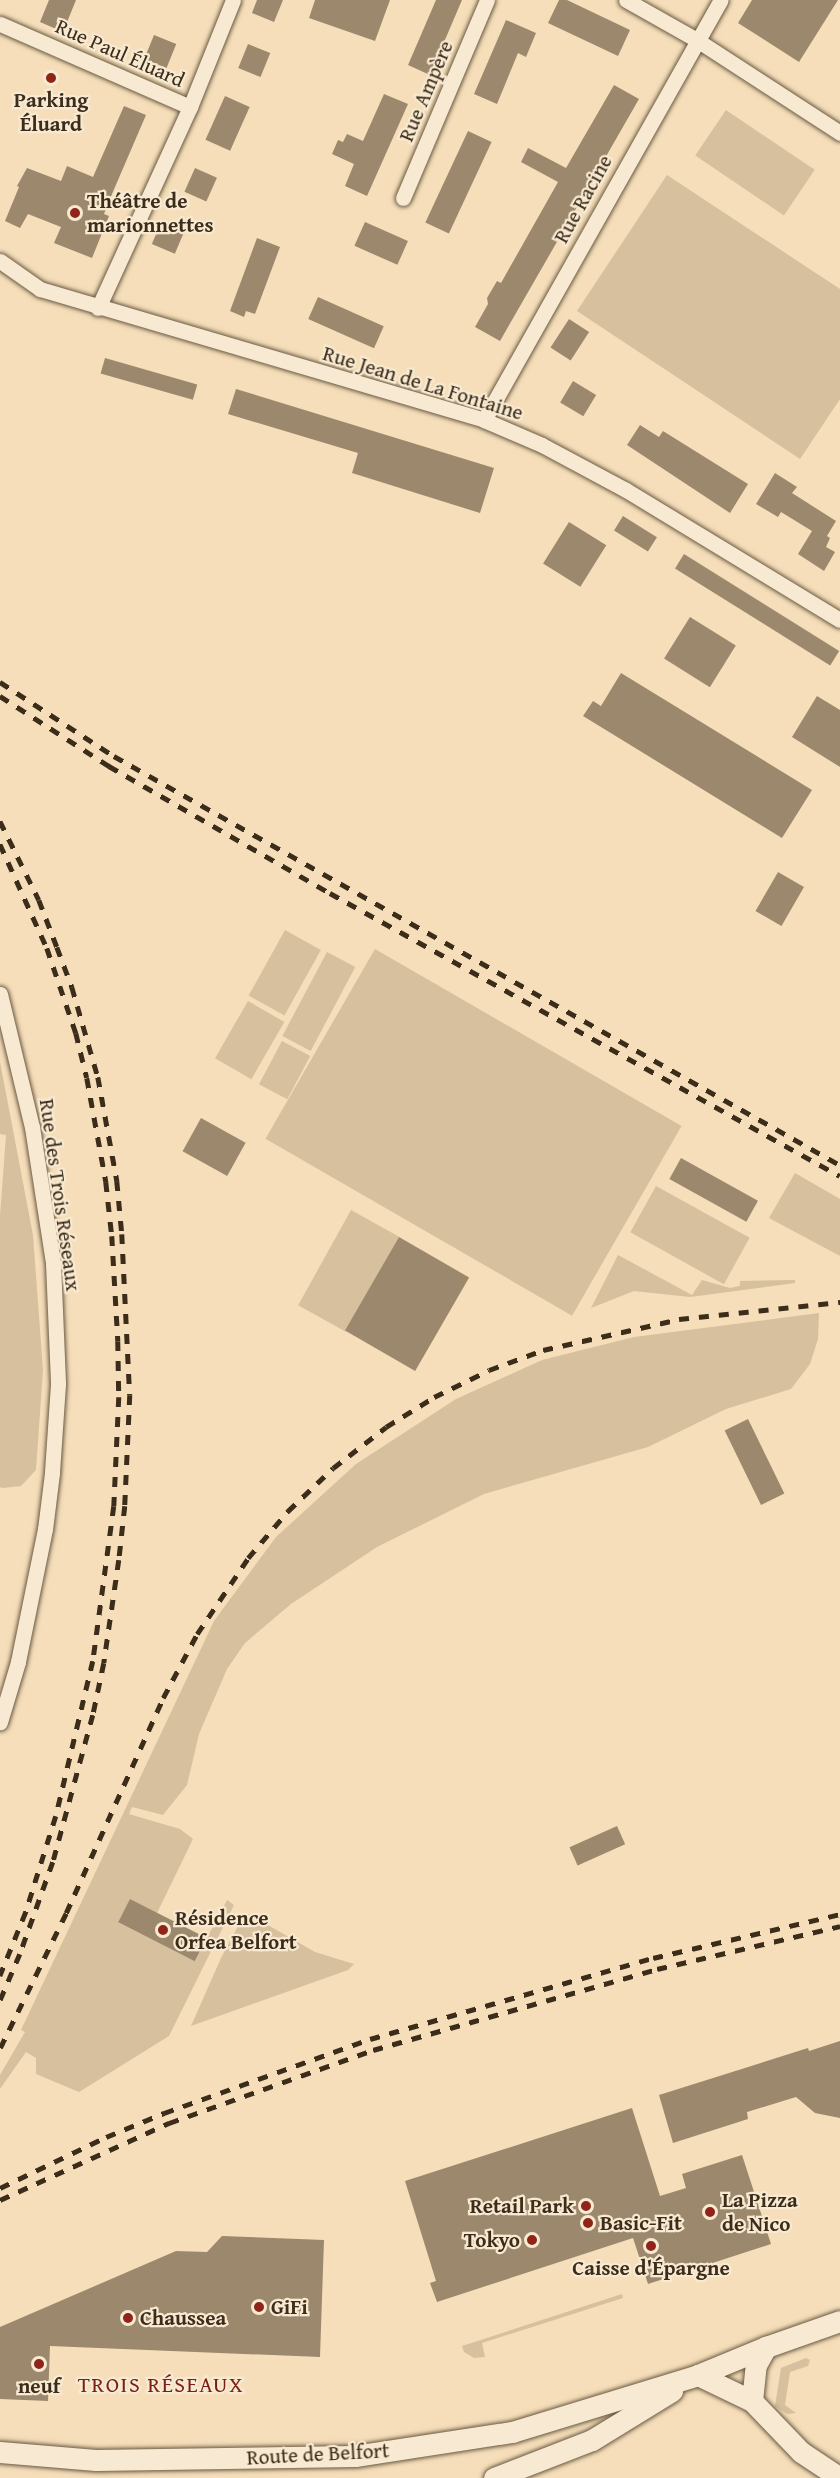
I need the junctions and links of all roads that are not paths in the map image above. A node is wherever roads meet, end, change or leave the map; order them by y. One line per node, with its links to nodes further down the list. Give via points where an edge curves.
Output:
1 (233, 0): 7 (street)
2 (487, 0): 9 (street, Rue Ampère)
3 (626, 0): 6 (street)
4 (721, 0): 6 (street, Rue Racine)
5 (0, 24): 7 (street, Rue Paul Éluard)
6 (697, 40): 8 (street); 12 (street, Rue Racine)
7 (189, 107): 11 (street)
8 (840, 133)
9 (403, 198)
10 (0, 261): 11 (street, Rue Jean de La Fontaine, via 40,289)
11 (98, 308): 12 (street, Rue Jean de La Fontaine)
12 (484, 420): 13 (street, Rue Jean de La Fontaine, via 542,445 626,490)
13 (840, 620)
14 (0, 994): 15 (street, Rue des Trois Réseaux, via 32,1127 53,1263 58,1384 45,1529 18,1662)
15 (0, 1722)
16 (840, 2321): 17 (main road)
17 (766, 2347): 18 (main road); 19 (main road, via 756,2365)
18 (698, 2375): 19 (main road); 20 (main road, Route de Belfort, via 512,2432 355,2456 96,2460); 21 (main road, via 592,2440)
19 (752, 2401): 22 (main road, via 801,2452)
20 (0, 2452)
21 (494, 2478)
22 (840, 2478)

